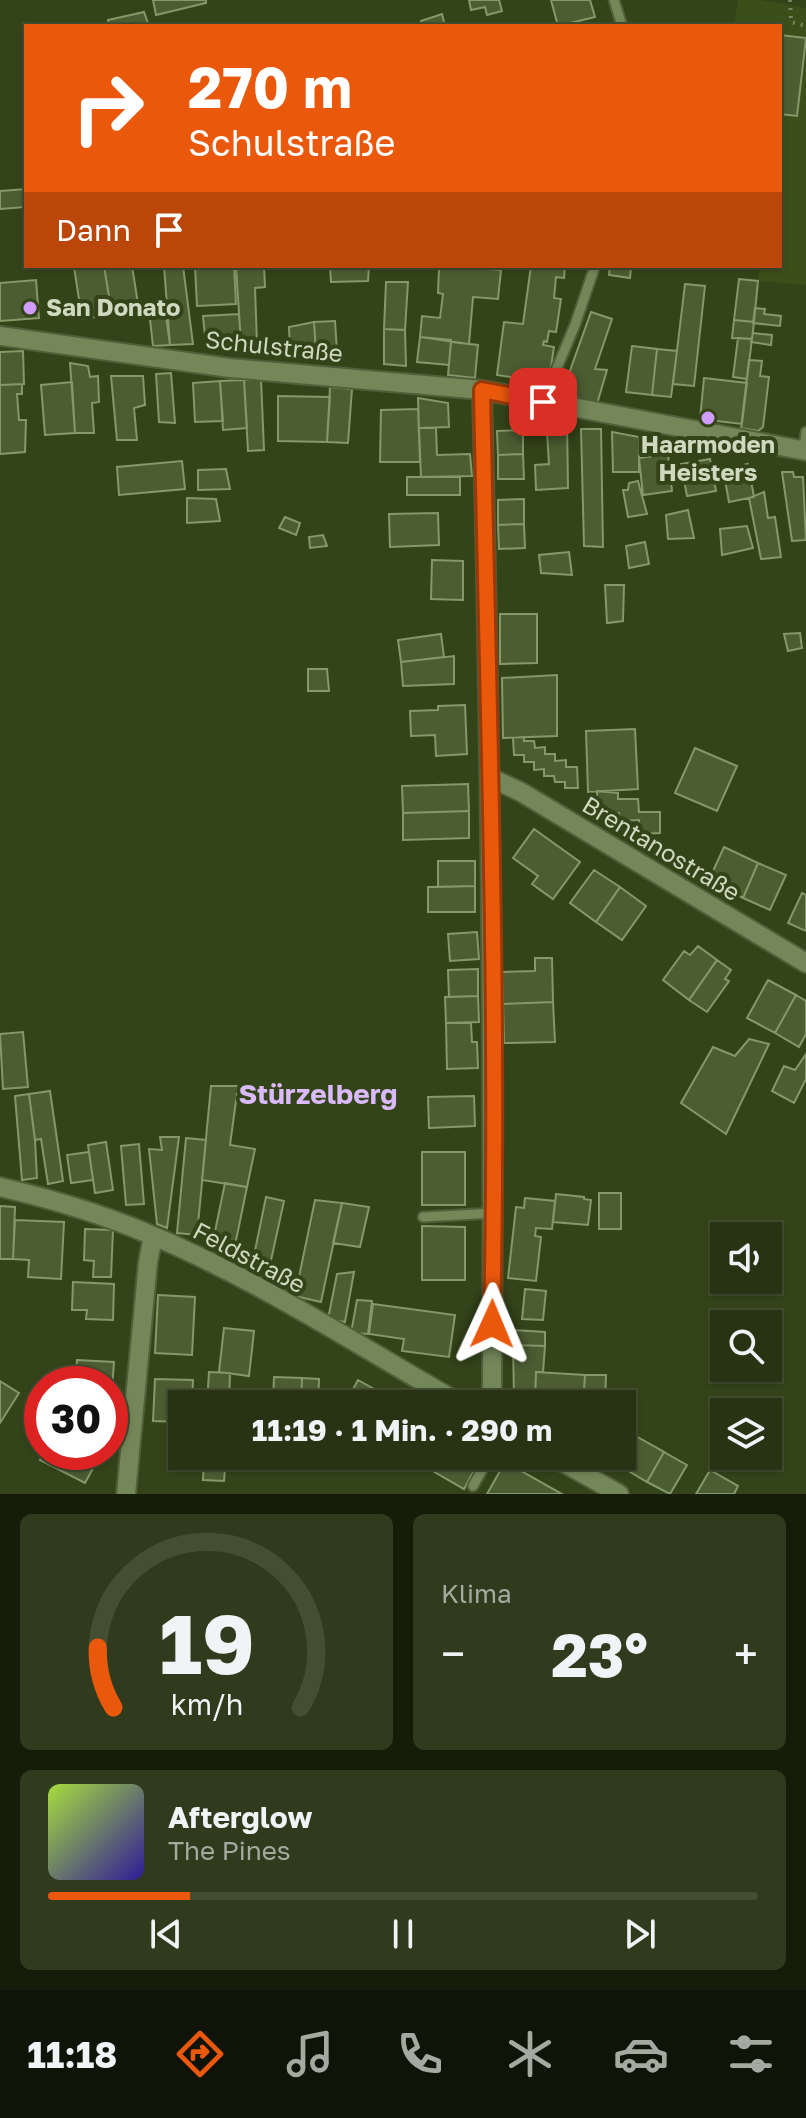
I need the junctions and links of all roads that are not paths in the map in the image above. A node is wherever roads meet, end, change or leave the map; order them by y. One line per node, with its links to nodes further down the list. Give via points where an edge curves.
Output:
1 (614, 0): 2 (lane)
2 (621, 24)
3 (594, 268): 6 (lane)
4 (0, 336): 5 (street, Schulstraße, via 230,368)
5 (482, 390): 6 (street, Schulstraße); 8 (street)
6 (543, 402): 7 (street, Schulstraße)
7 (805, 445)
8 (491, 778): 9 (street, Brentanostraße); 11 (street)
9 (806, 963)
10 (0, 1187): 13 (street, Feldstraße, via 55,1200)
11 (494, 1213): 12 (lane); 15 (street)
12 (423, 1217)
13 (153, 1236): 14 (street, Feldstraße, via 220,1267); 19 (street)
14 (436, 1390)
15 (491, 1390)
16 (482, 1470): 18 (lane)
17 (577, 1470): 20 (street)
18 (473, 1486)
19 (126, 1494)
20 (619, 1494)

